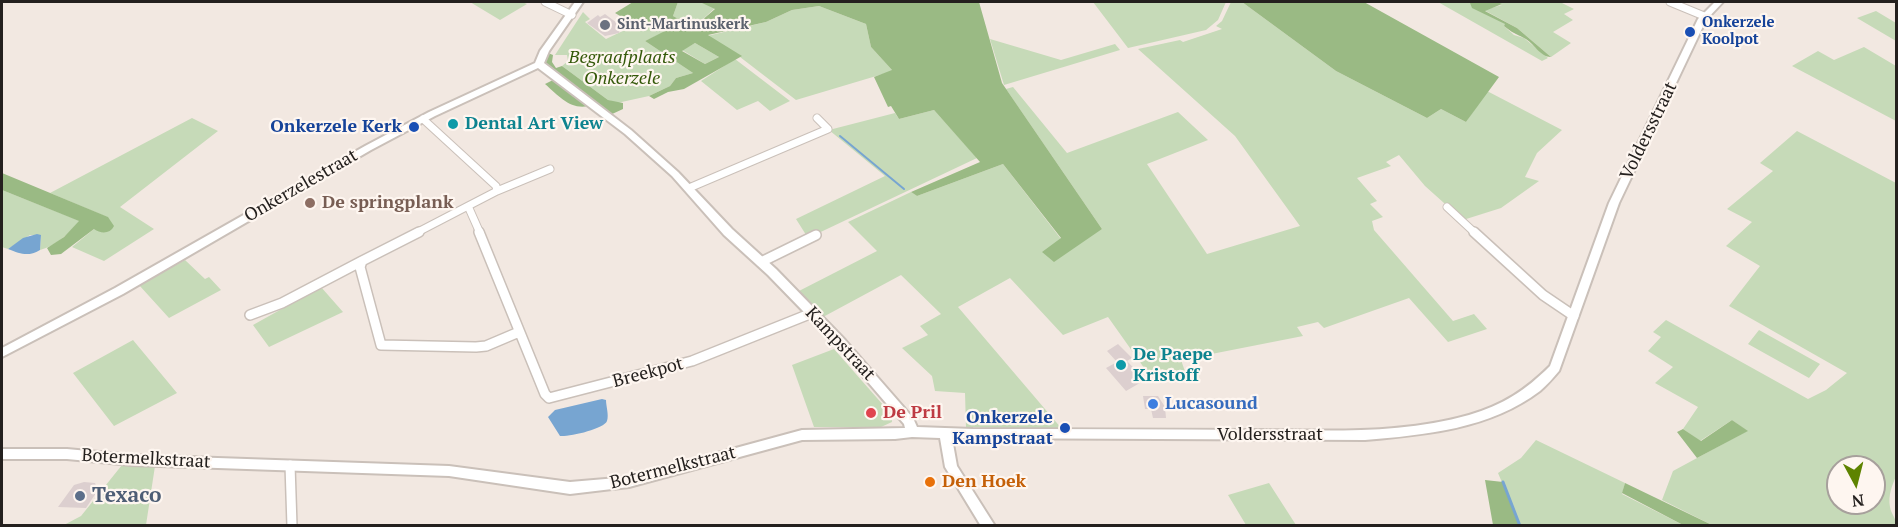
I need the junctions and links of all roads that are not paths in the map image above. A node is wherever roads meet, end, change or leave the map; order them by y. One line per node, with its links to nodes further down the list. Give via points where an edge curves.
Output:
1 (545, 2): 5 (street)
2 (579, 2): 5 (street)
3 (1670, 2): 6 (street)
4 (1719, 2): 6 (street, Voldersstraat)
5 (572, 15): 7 (street, via 541,54)
6 (1704, 16): 20 (street, Voldersstraat, via 1614,203)
7 (539, 64): 9 (street, Onkerzelestraat); 11 (street, Kampstraat, via 628,132)
8 (817, 118): 11 (street, via 828,129)
9 (423, 119): 12 (street); 22 (street, Onkerzelestraat)
10 (550, 169): 12 (street)
11 (689, 188): 17 (street, Kampstraat)
12 (497, 191): 13 (street)
13 (468, 206): 16 (street); 21 (street, Breekpot)
14 (1447, 207): 20 (street, via 1544,295)
15 (816, 235): 17 (street)
16 (362, 261): 19 (street, via 282,303); 21 (street, via 360,267 381,345 476,347)
17 (761, 262): 18 (street, Kampstraat)
18 (812, 313): 21 (street, Breekpot, via 692,361 549,398); 23 (street, Kampstraat, via 866,370 909,422)
19 (250, 315)
20 (1574, 316): 24 (street, Voldersstraat, via 1555,369 1543,384 1523,398 1472,418 1426,429 1365,435)
21 (519, 332)
22 (2, 353)
23 (912, 432): 24 (street, Voldersstraat); 26 (street, Botermelkstraat, via 802,435 629,482 570,488 449,471)
24 (945, 434): 28 (street, via 951,467)
25 (2, 454): 26 (street, Botermelkstraat)
26 (290, 465): 27 (street)
27 (292, 525)
28 (989, 525)

